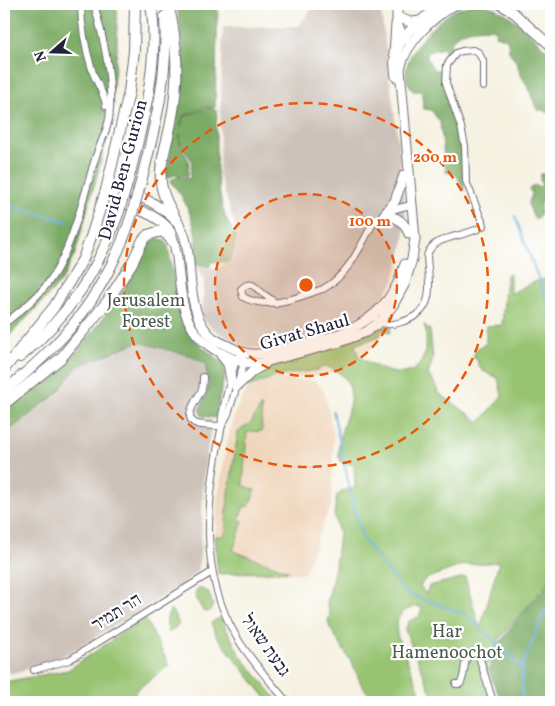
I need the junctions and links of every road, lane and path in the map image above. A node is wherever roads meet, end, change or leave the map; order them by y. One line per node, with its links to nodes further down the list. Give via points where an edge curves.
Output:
1 (81, 4): 17 (street, via 89,58)
2 (94, 4): 27 (street, via 104,44 109,90 107,130 98,148 64,254 49,282)
3 (134, 4): 19 (main road, via 134,50 129,92)
4 (152, 4): 31 (main road, David Ben-Gurion, bridge, via 151,73 145,112 118,211 95,268 71,305 40,340)
5 (166, 4): 22 (main road, via 176,48 176,75 161,181); 34 (main road, David Ben-Gurion, bridge, via 163,83 154,131 132,214 116,257 89,302 53,347)
6 (445, 4): 11 (street)
7 (458, 4): 12 (street)
8 (500, 4): 14 (street)
9 (510, 4): 13 (street)
10 (398, 13): 11 (street, via 410,22); 12 (street); 15 (street, via 394,35)
11 (422, 21): 12 (street)
12 (408, 38): 15 (street, Givat Shaul); 20 (street, Givat Shaul, via 400,69)
13 (551, 39)
14 (551, 46)
15 (395, 58): 18 (street, Givat Shaul)
16 (483, 87): 26 (street, via 483,61 478,52 462,50 456,53 447,65 446,83 465,146 466,181 482,226 438,242 428,250 429,293 420,313 388,325)
17 (106, 106)
18 (404, 175): 20 (street, Givat Shaul); 21 (street, via 395,201)
19 (106, 190): 22 (street, via 126,191 149,201 162,208); 24 (street, via 163,223 172,234); 31 (main road, via 83,258 71,280 46,318)
20 (410, 205): 21 (street); 23 (street, Givat Shaul); 26 (street, Givat Shaul, via 415,239 409,271 393,305)
21 (384, 214): 23 (street, via 399,219); 25 (street, via 372,225 350,264 329,286)
22 (179, 225): 29 (street, via 186,240 195,307 200,320 213,338)
23 (409, 234): 26 (street, Givat Shaul, via 403,270)
24 (174, 243): 28 (street, via 185,315 200,340); 35 (main road, via 160,231 148,235 107,302 83,333 61,358)
25 (276, 304): 25 (street, via 250,284 241,289 249,300)
26 (377, 319): 29 (street, Givat Shaul, via 335,336); 30 (street, Givat Shaul, via 366,332 355,337)
27 (4, 324)
28 (215, 350): 29 (street); 33 (street, via 228,364)
29 (241, 359): 30 (street, Givat Shaul, via 254,364); 33 (street, Givat Shaul)
30 (273, 360): 33 (street)
31 (4, 370)
32 (203, 377): 36 (street, via 201,390 191,407 191,419 194,423)
33 (234, 383): 36 (street, Givat Shaul, via 228,414)
34 (4, 392)
35 (4, 404)
36 (222, 426): 37 (street, גבעת שאול, via 208,509)
37 (212, 572): 38 (street, הר תמיר, via 68,660); 40 (street, גבעת שאול, via 236,637)
38 (34, 670)
39 (456, 684): 41 (street, via 464,678 466,657 473,652 478,653)
40 (287, 702)
41 (493, 702)

